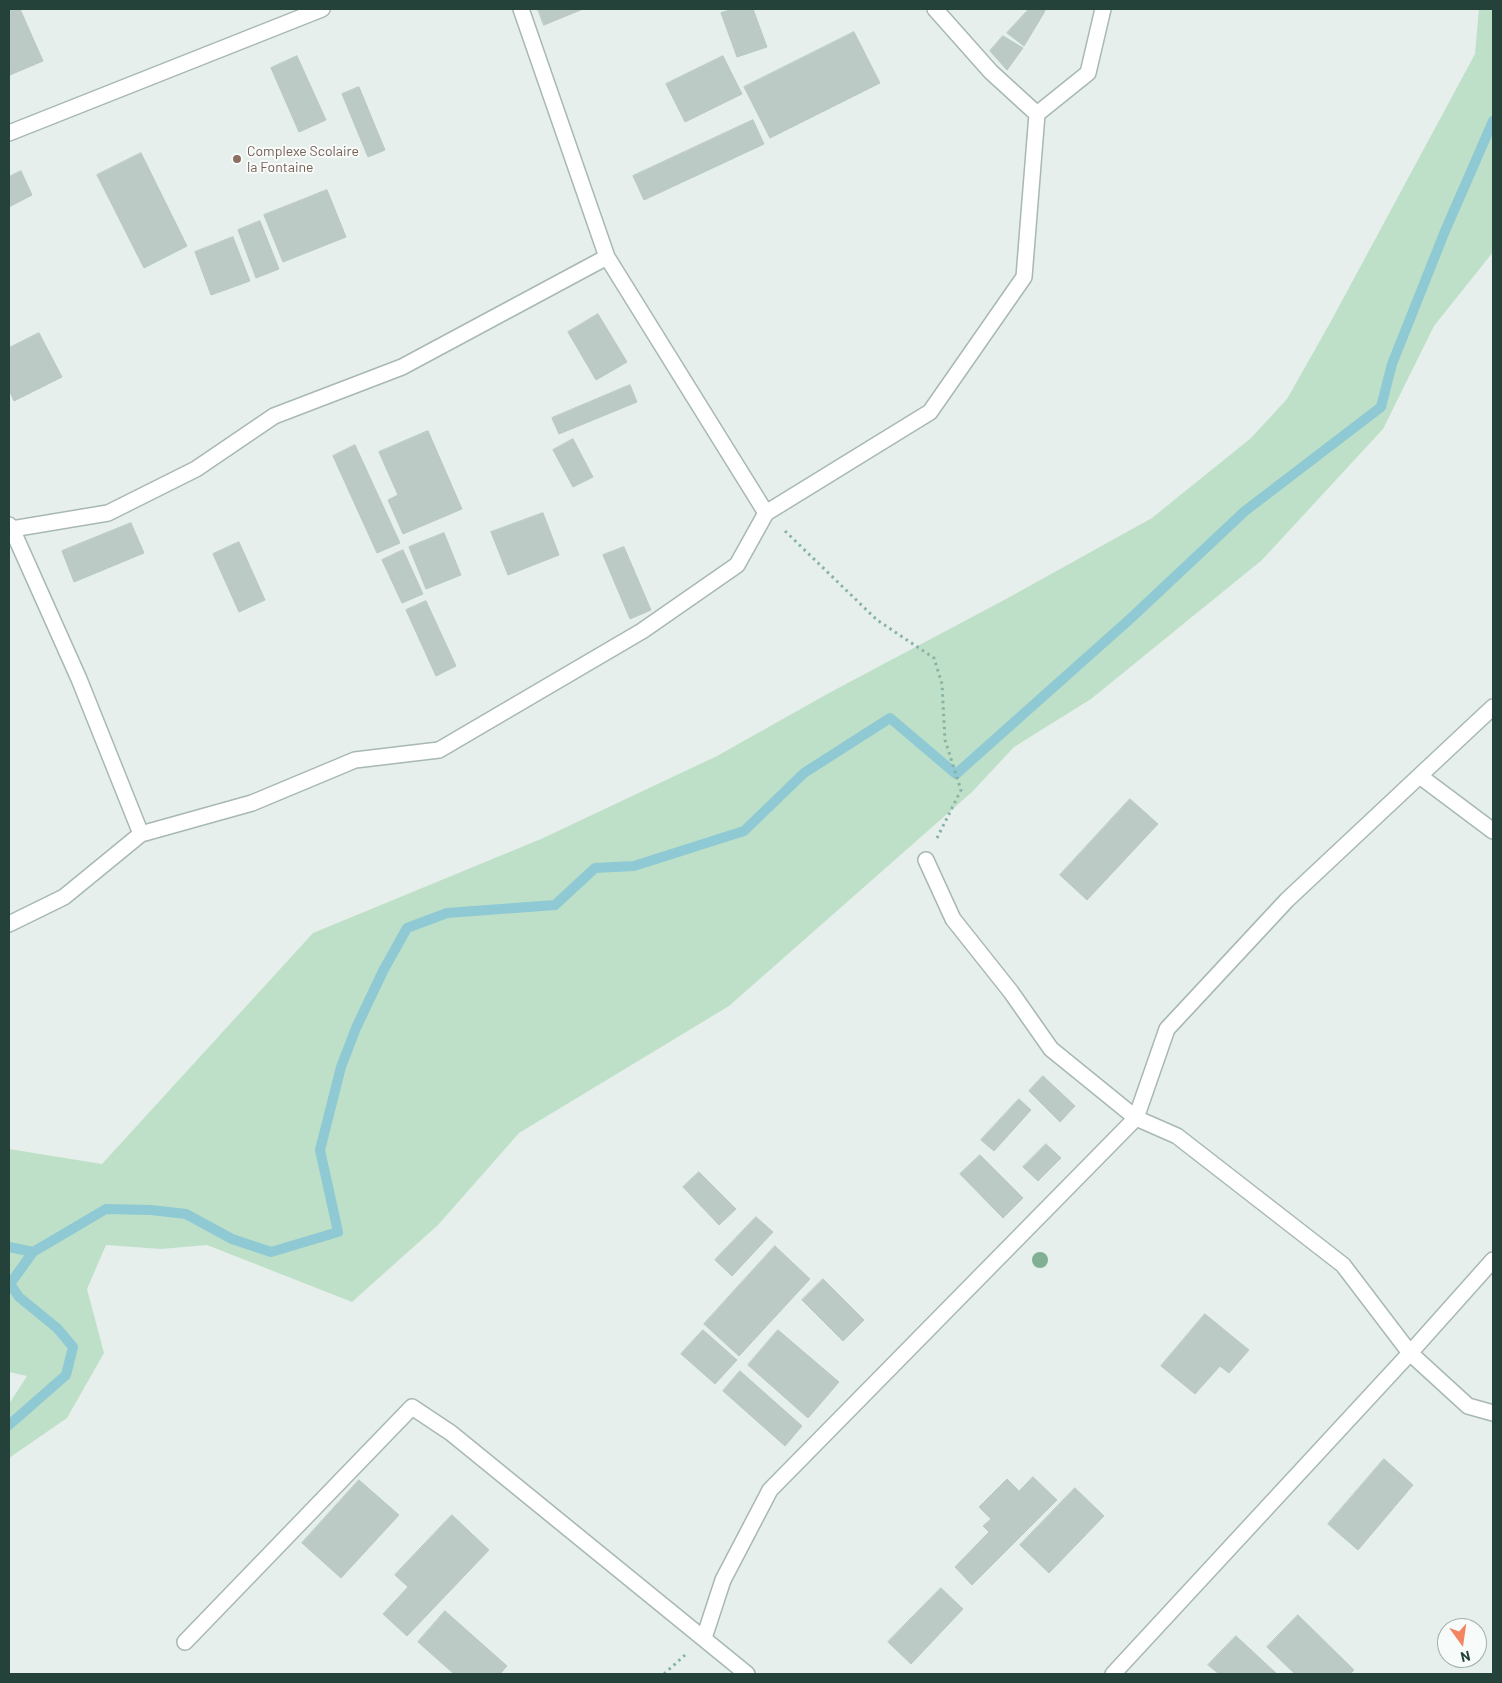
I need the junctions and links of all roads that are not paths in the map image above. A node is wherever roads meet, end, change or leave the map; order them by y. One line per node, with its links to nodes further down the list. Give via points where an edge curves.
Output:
1 (322, 9): 6 (street)
2 (522, 9): 7 (street)
3 (935, 9): 5 (street, via 991,72)
4 (1103, 9): 5 (street, via 1088,73)
5 (1037, 114): 8 (street, via 1024,278 930,412)
6 (9, 133)
7 (607, 257): 8 (street); 9 (street, via 402,367 274,416 196,469 108,513)
8 (766, 514): 13 (street, via 737,565 642,631 439,750 355,760 252,803)
9 (10, 527): 13 (street, via 79,679)
10 (1493, 707): 11 (street)
11 (1421, 776): 12 (street); 16 (street, via 1287,900 1167,1029)
12 (1493, 831)
13 (141, 834): 15 (street, via 64,897)
14 (926, 860): 16 (street, via 953,919 1051,1049)
15 (9, 924)
16 (1136, 1118): 18 (street, via 1176,1136 1343,1265); 20 (street, via 770,1490 723,1580)
17 (1493, 1260): 18 (street)
18 (1410, 1354): 19 (street, via 1468,1406); 23 (street)
19 (1493, 1413)
20 (704, 1638): 21 (street, via 451,1432 412,1407); 22 (street)
21 (185, 1642)
22 (747, 1674)
23 (1113, 1674)

